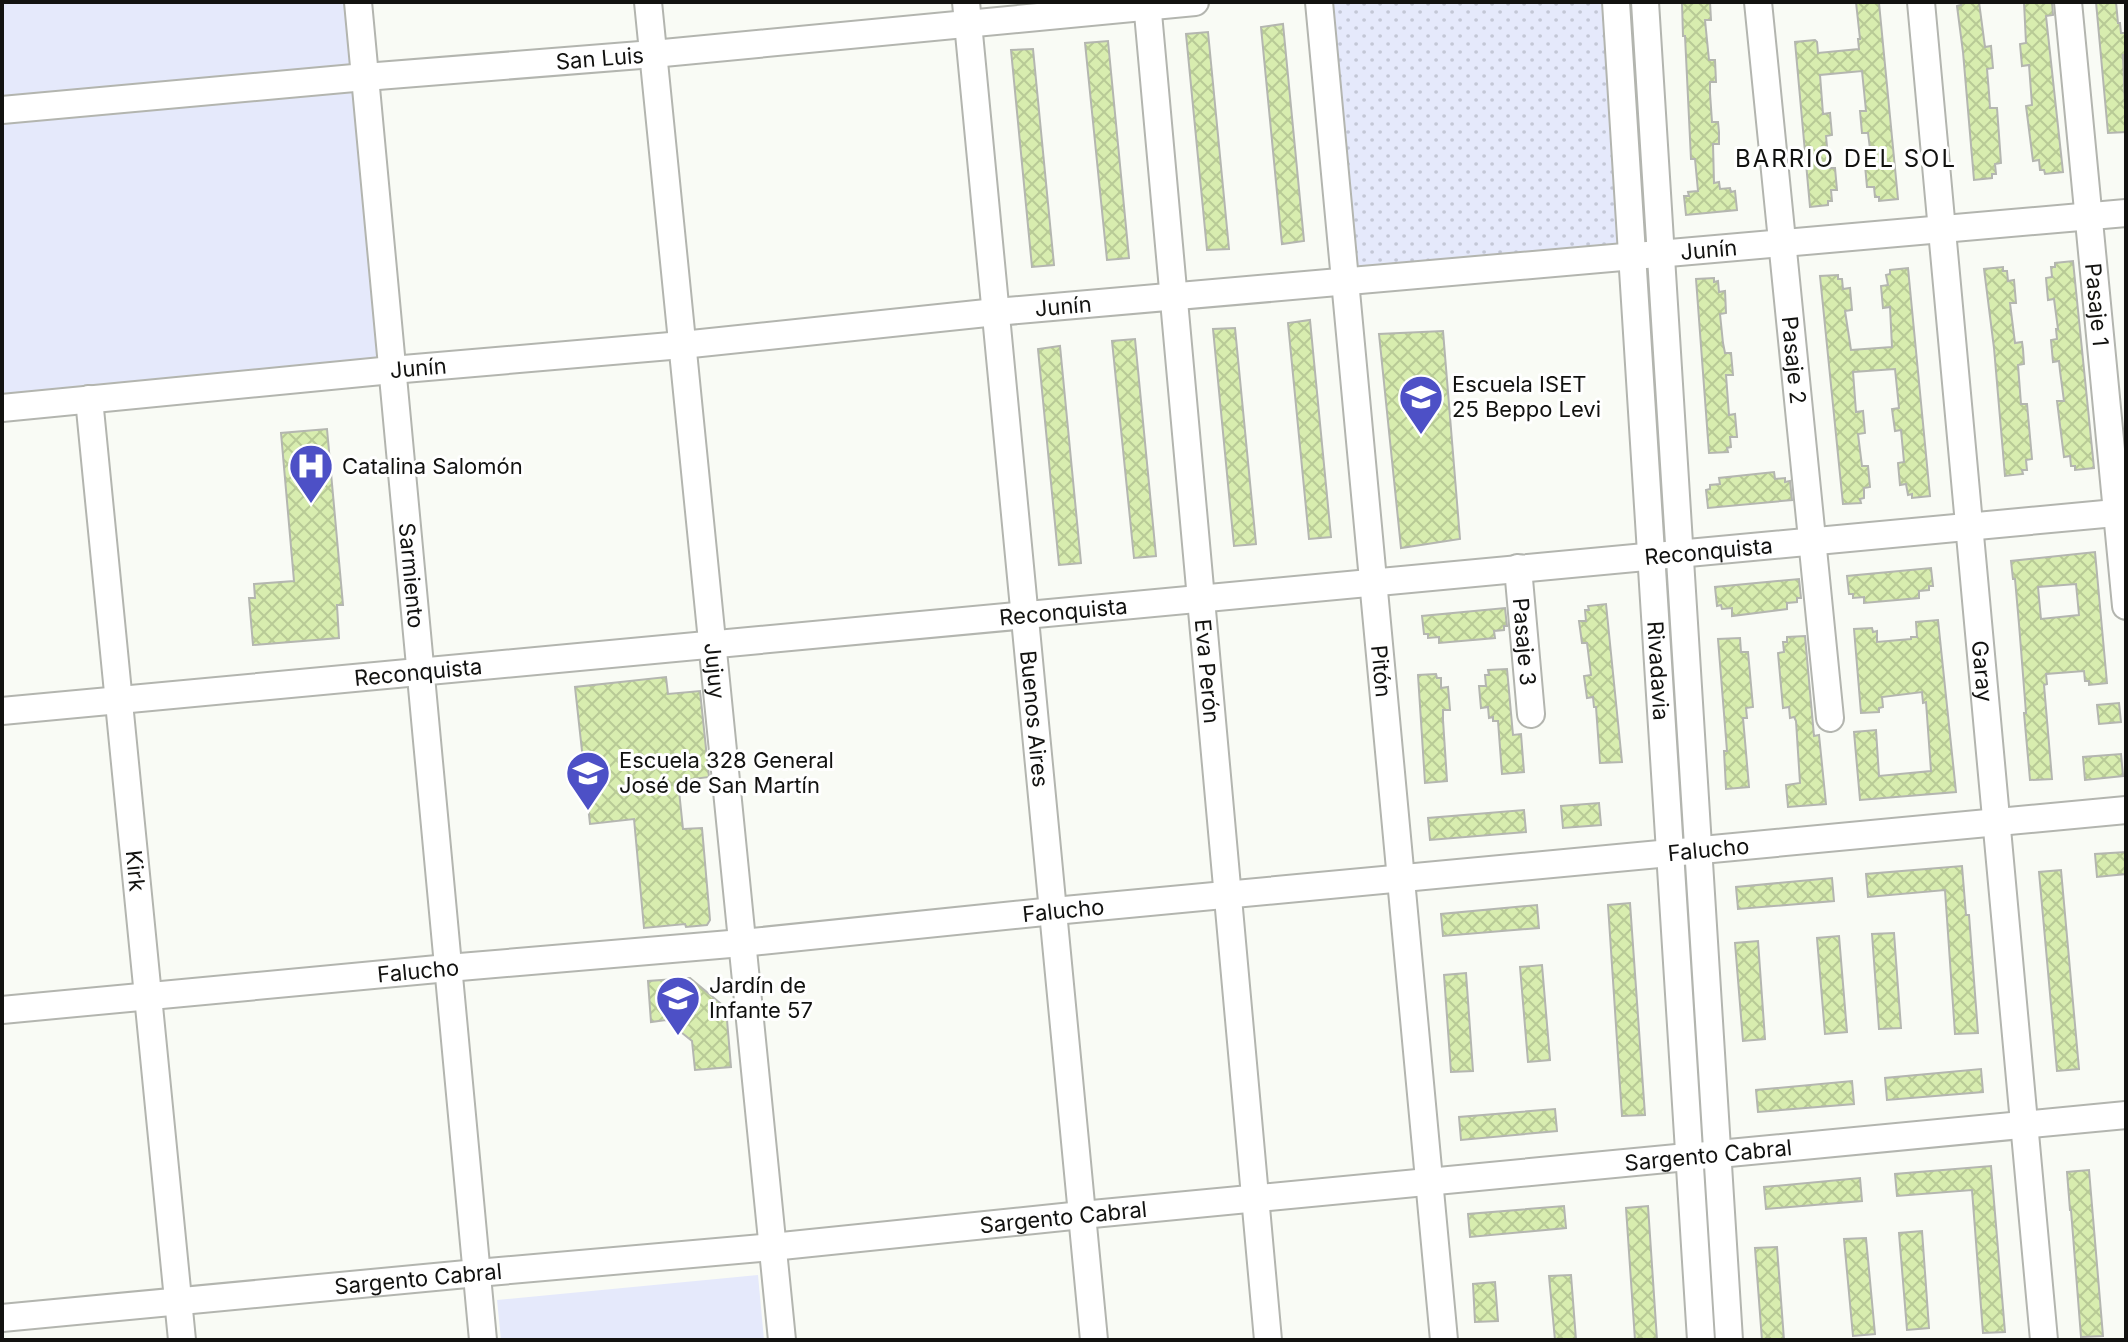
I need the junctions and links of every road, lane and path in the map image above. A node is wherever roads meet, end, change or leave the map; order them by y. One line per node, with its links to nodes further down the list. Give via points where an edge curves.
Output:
1 (358, 2): 13 (street, Sarmiento)
2 (648, 2): 12 (street, Jujuy)
3 (1195, 2): 10 (street, San Luis)
4 (1319, 2): 21 (street, Pitón)
5 (1616, 2): 20 (street, Rivadavia)
6 (1645, 2): 19 (street, Rivadavia)
7 (1758, 2): 18 (street, Pasaje 2)
8 (1921, 2): 17 (street, Garay)
9 (2068, 2): 16 (street, Pasaje 1)
10 (1147, 4): 11 (street, San Luis); 22 (street, Eva Perón)
11 (967, 12): 12 (street, San Luis); 23 (street, Buenos Aires)
12 (653, 54): 13 (street, San Luis); 24 (street, Jujuy)
13 (365, 77): 14 (street, San Luis); 25 (street, Sarmiento)
14 (2, 110)
15 (2126, 213): 16 (street, Junín)
16 (2089, 217): 17 (street, Junín); 28 (street, Pasaje 1)
17 (1942, 229): 18 (street, Junín); 29 (street, Garay)
18 (1782, 243): 19 (street, Junín); 30 (street, Pasaje 2)
19 (1661, 254): 20 (street, Junín); 31 (street, Rivadavia)
20 (1633, 256): 21 (street, Junín); 32 (street, Rivadavia)
21 (1346, 281): 22 (street, Junín); 34 (street, Pitón)
22 (1173, 296): 23 (street, Junín); 35 (street, Eva Perón)
23 (996, 312): 24 (street, Junín); 37 (street, Buenos Aires)
24 (682, 345): 25 (street, Junín); 38 (street, Jujuy)
25 (392, 370): 26 (street, Junín); 39 (street, Sarmiento)
26 (89, 399): 27 (street, Junín); 40 (street, Kirk)
27 (2, 408)
28 (2122, 512): 29 (street, Reconquista); 36 (street, Pasaje 1)
29 (1969, 526): 30 (street, Reconquista); 45 (street, Garay)
30 (1812, 541): 31 (street, Reconquista); 43 (street, Pasaje 2)
31 (1680, 553): 32 (street, Reconquista); 46 (street, Rivadavia)
32 (1652, 556): 33 (street, Reconquista); 47 (street, Rivadavia)
33 (1518, 568): 34 (street, Reconquista); 42 (street, Pasaje 3)
34 (1374, 582): 35 (street, Reconquista); 48 (street, Pitón)
35 (1201, 598): 37 (street, Reconquista); 49 (street, Eva Perón)
36 (2126, 606)
37 (1025, 615): 38 (street, Reconquista); 50 (street, Buenos Aires)
38 (712, 644): 39 (street, Reconquista); 51 (street, Jujuy)
39 (420, 672): 40 (street, Reconquista); 52 (street, Sarmiento)
40 (120, 700): 41 (street, Reconquista); 53 (street, Kirk)
41 (2, 711)
42 (1531, 714)
43 (1830, 718)
44 (2126, 810): 45 (street, Falucho)
45 (1997, 822): 46 (street, Falucho); 56 (street, Garay)
46 (1699, 850): 47 (street, Falucho); 57 (street, Rivadavia)
47 (1670, 853): 48 (street, Falucho); 58 (street, Rivadavia)
48 (1402, 878): 49 (street, Falucho); 59 (street, Pitón)
49 (1228, 895): 50 (street, Falucho); 60 (street, Eva Perón)
50 (1054, 911): 51 (street, Falucho); 61 (street, Buenos Aires)
51 (742, 943): 52 (street, Falucho); 62 (street, Jujuy)
52 (448, 968): 53 (street, Falucho); 63 (street, Sarmiento)
53 (150, 996): 54 (street, Falucho); 64 (street, Kirk)
54 (2, 1010)
55 (2126, 1115): 56 (street, Sargento Cabral)
56 (2025, 1125): 57 (street, Sargento Cabral); 74 (street, Garay)
57 (1718, 1154): 58 (street, Sargento Cabral); 73 (street, Rivadavia)
58 (1689, 1157): 59 (street, Sargento Cabral); 72 (street, Rivadavia)
59 (1429, 1182): 60 (street, Sargento Cabral); 71 (street, Pitón)
60 (1255, 1198): 61 (street, Sargento Cabral); 70 (street, Eva Perón)
61 (1082, 1215): 62 (street, Sargento Cabral); 69 (street, Buenos Aires)
62 (772, 1247): 63 (street, Sargento Cabral); 68 (street, Jujuy)
63 (477, 1273): 64 (street, Sargento Cabral); 67 (street, Sarmiento)
64 (179, 1301): 65 (street, Sargento Cabral); 66 (street, Kirk)
65 (2, 1318)
66 (182, 1340)
67 (483, 1340)
68 (782, 1340)
69 (1094, 1340)
70 (1268, 1340)
71 (1444, 1340)
72 (1701, 1340)
73 (1729, 1340)
74 (2044, 1340)

